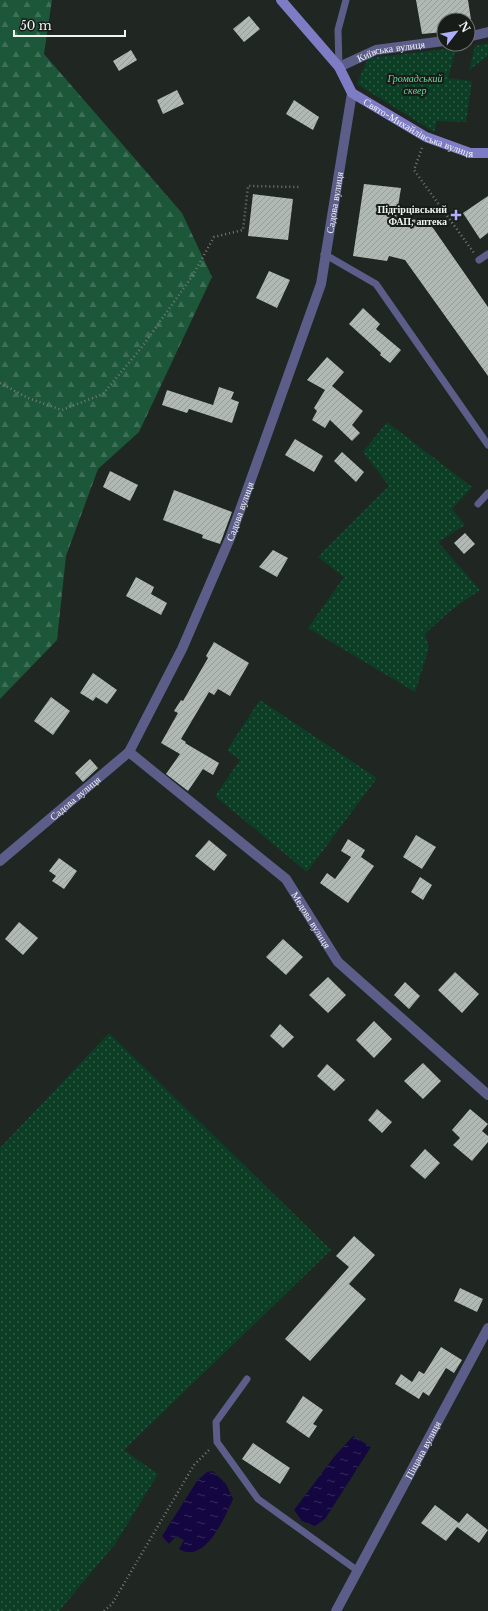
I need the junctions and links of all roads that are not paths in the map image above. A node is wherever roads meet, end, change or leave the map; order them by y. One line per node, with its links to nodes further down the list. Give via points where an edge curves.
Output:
1 (281, 0): 6 (street)
2 (346, 0): 6 (lane, via 338,30)
3 (488, 32): 4 (street)
4 (476, 35)
5 (436, 42): 6 (street, Київська вулиця, via 376,50)
6 (339, 67): 7 (street)
7 (352, 94): 8 (street, Свято-Михайлівська вулиця, via 426,137 470,153); 9 (street, Садова вулиця)
8 (488, 153)
9 (324, 254): 12 (lane, via 376,284); 15 (street, Садова вулиця, via 321,284 230,538 182,649)
10 (488, 254): 11 (lane)
11 (479, 260)
12 (488, 445)
13 (488, 493): 14 (lane)
14 (478, 504)
15 (128, 752): 16 (street, Садова вулиця); 17 (street, Медова вулиця, via 286,879 338,962)
16 (0, 861)
17 (488, 1095)
18 (488, 1328): 20 (street, Піщана вулиця)
19 (247, 1379): 20 (lane, via 216,1422 217,1442 258,1499)
20 (358, 1571): 21 (street, Піщана вулиця)
21 (336, 1611)

